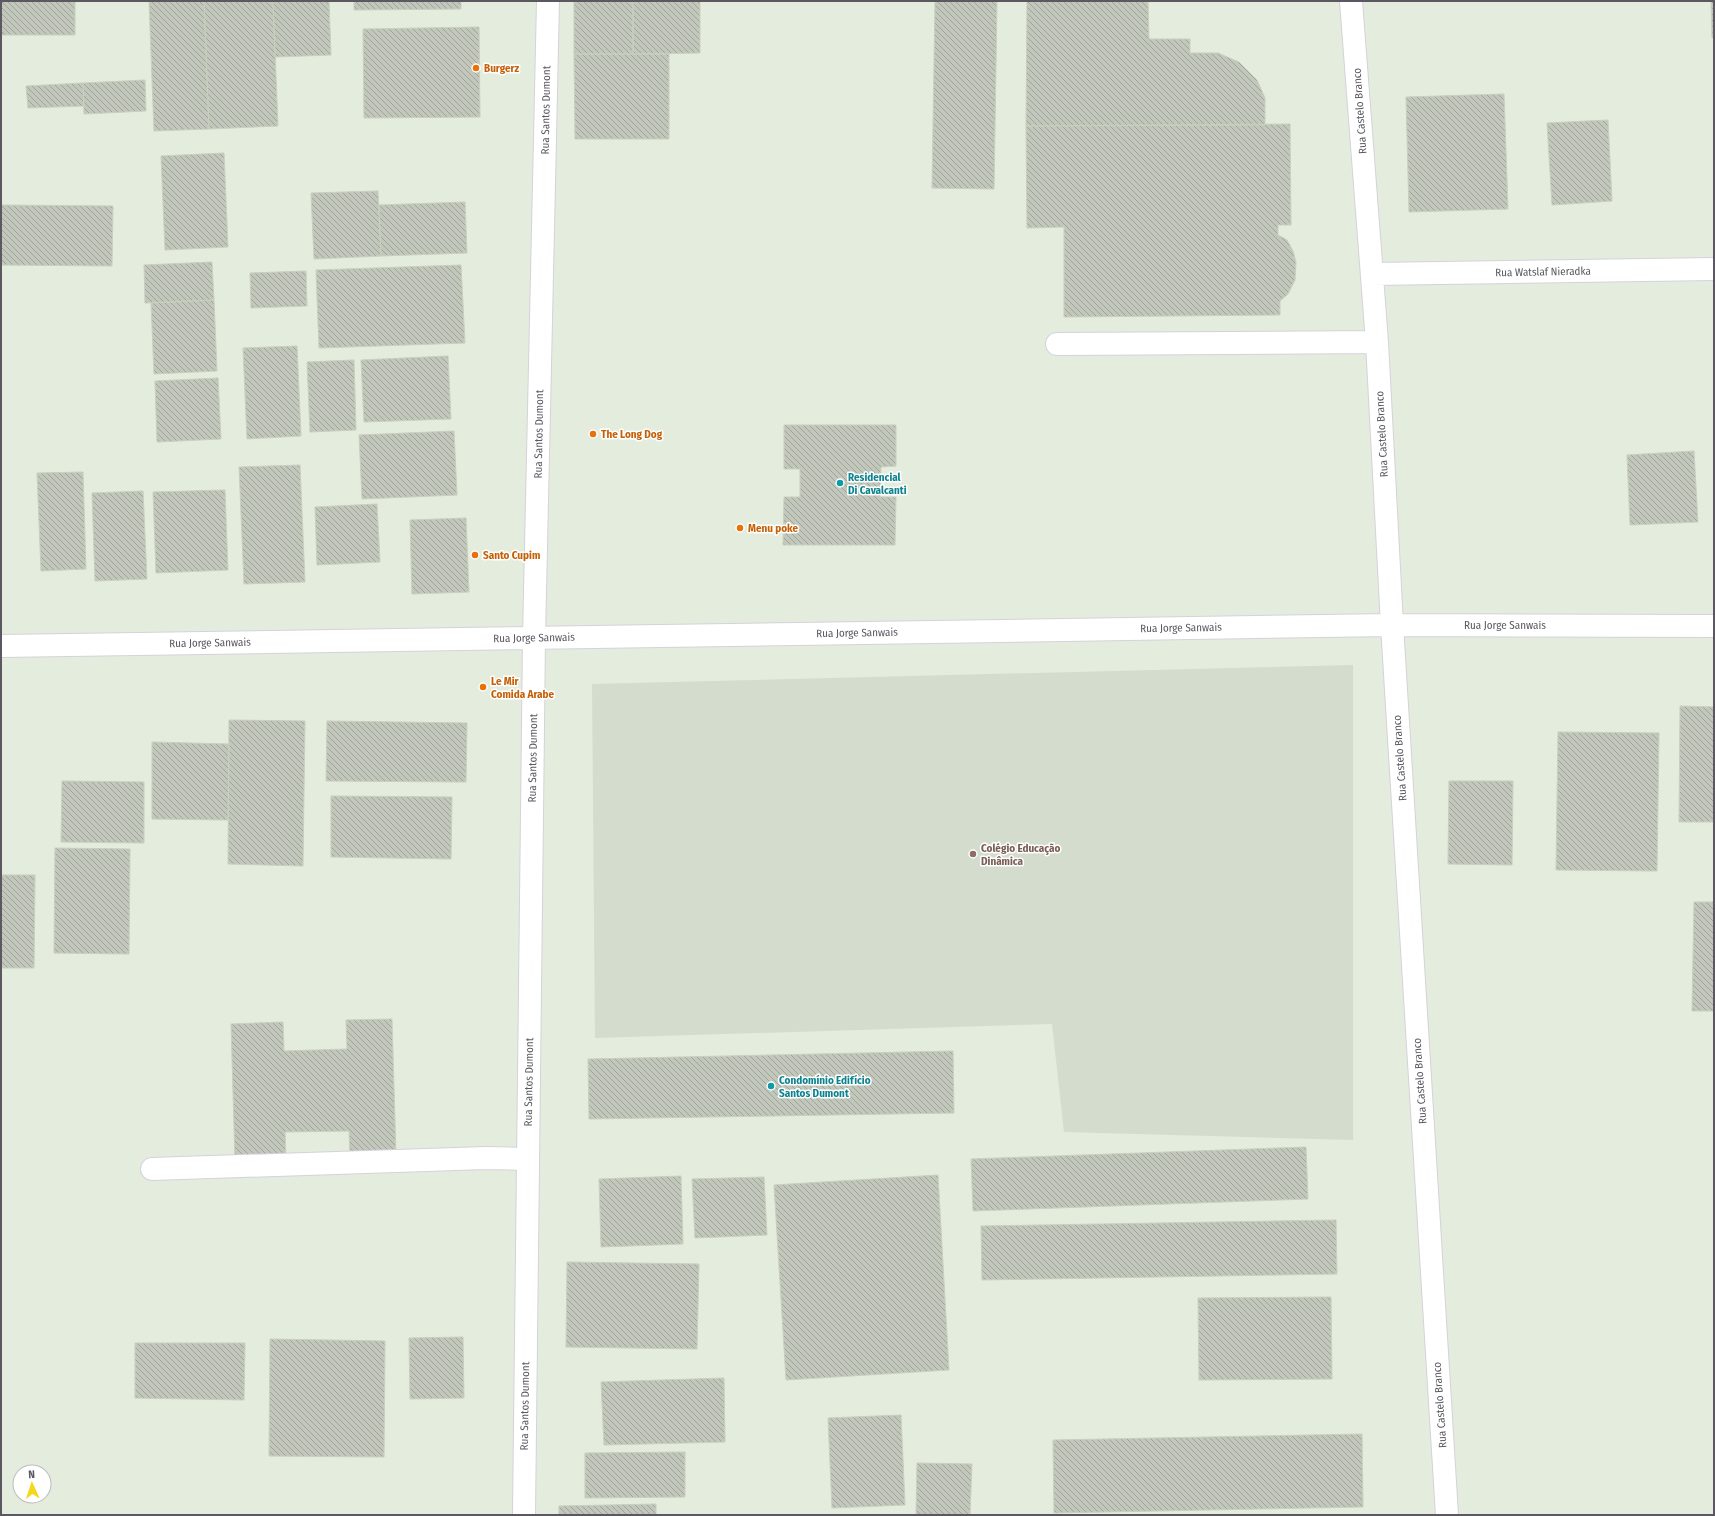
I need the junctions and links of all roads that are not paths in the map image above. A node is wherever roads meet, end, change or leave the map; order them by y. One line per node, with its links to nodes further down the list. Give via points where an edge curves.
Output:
1 (548, 1): 9 (street, Rua Santos Dumont)
2 (1351, 1): 4 (street, Rua Castelo Branco)
3 (1714, 269): 4 (street, Rua Watslaf Nieradka)
4 (1372, 274): 5 (street, Rua Castelo Branco)
5 (1377, 342): 6 (street); 7 (street, Rua Castelo Branco)
6 (1057, 344)
7 (1392, 624): 8 (street, Rua Jorge Sanwais); 9 (street, Rua Jorge Sanwais); 14 (street, Rua Castelo Branco)
8 (1714, 626)
9 (534, 638): 10 (street, Rua Jorge Sanwais); 11 (street, Rua Santos Dumont)
10 (1, 646)
11 (528, 1159): 12 (street, via 486,1158); 13 (street, Rua Santos Dumont)
12 (152, 1169)
13 (524, 1515)
14 (1447, 1515)

